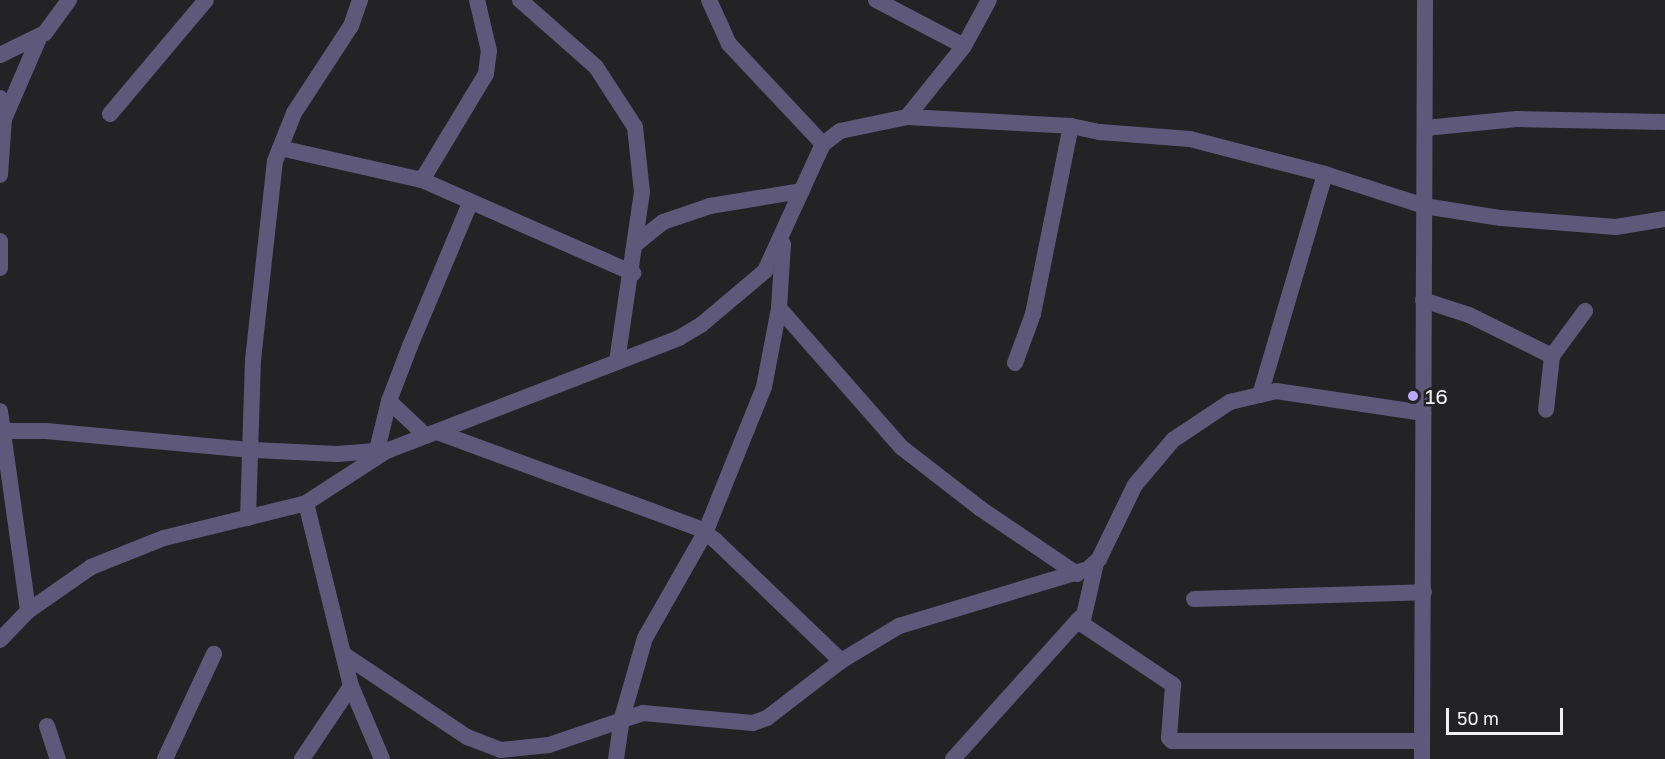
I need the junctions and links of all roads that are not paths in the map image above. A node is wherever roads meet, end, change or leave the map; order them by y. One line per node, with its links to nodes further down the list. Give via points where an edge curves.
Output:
1 (69, 0): 10 (street)
2 (360, 0): 21 (street, via 351,26 294,113)
3 (477, 0): 24 (street, via 489,51 486,74)
4 (520, 0): 31 (street, via 597,67 635,127 642,192)
5 (709, 0): 20 (street, via 729,44)
6 (876, 0): 11 (street)
7 (989, 0): 11 (street)
8 (1425, 0): 19 (street)
9 (202, 1): 14 (street, via 171,45)
10 (39, 38): 12 (street); 16 (street)
11 (964, 46): 15 (street)
12 (0, 56)
13 (0, 98): 16 (street)
14 (110, 114)
15 (907, 117): 18 (street); 20 (street, via 840,131)
16 (4, 119): 23 (street)
17 (1665, 122): 19 (street, via 1517,119)
18 (1071, 126): 22 (street, via 1100,132 1190,138); 39 (street, via 1034,314)
19 (1425, 128): 27 (street)
20 (823, 144): 25 (street)
21 (280, 148): 24 (street); 47 (street, via 263,250 253,360)
22 (1325, 174): 27 (street); 40 (street)
23 (0, 175)
24 (422, 180): 26 (street)
25 (802, 191): 29 (street); 31 (street, via 710,206 663,222)
26 (471, 203): 33 (street); 41 (street)
27 (1424, 206): 28 (street, via 1553,224 1616,227); 34 (street)
28 (1665, 219)
29 (783, 234): 35 (street); 38 (street, via 765,271 701,325)
30 (0, 241): 32 (street)
31 (637, 243): 33 (street)
32 (0, 268)
33 (633, 273): 38 (street)
34 (1423, 300): 37 (street, via 1469,315); 44 (street)
35 (779, 308): 51 (street, via 765,387); 53 (street, via 901,447 981,509)
36 (1585, 311): 37 (street)
37 (1552, 356): 42 (street)
38 (617, 362): 46 (street)
39 (1015, 363)
40 (1260, 395): 44 (street, via 1276,391); 52 (street, via 1230,402 1173,440 1135,485)
41 (389, 401): 46 (street); 48 (street)
42 (1546, 410)
43 (0, 411): 45 (street)
44 (1423, 413): 54 (street)
45 (2, 431): 47 (street, via 46,431); 56 (street)
46 (432, 434): 48 (street); 51 (street)
47 (252, 450): 48 (street, via 337,454); 50 (street)
48 (383, 450): 49 (street)
49 (306, 503): 50 (street); 60 (street)
50 (248, 518): 56 (street, via 122,552 92,567)
51 (705, 533): 61 (street); 63 (street, via 645,638)
52 (1096, 563): 53 (street); 57 (street)
53 (1077, 574): 61 (street, via 898,626)
54 (1424, 591): 55 (street); 65 (street)
55 (1194, 599)
56 (28, 611): 58 (street)
57 (1080, 618): 65 (street, via 1084,626 1173,685 1169,738 1172,741); 66 (street)
58 (0, 640)
59 (214, 654): 68 (street)
60 (344, 654): 62 (street); 63 (street, via 467,737 501,750 549,745)
61 (841, 661): 63 (street, via 767,718 753,723 660,713)
62 (351, 686): 69 (street); 70 (street)
63 (622, 718): 71 (street)
64 (47, 726): 67 (street)
65 (1422, 741): 72 (street)
66 (956, 758)
67 (58, 759)
68 (165, 759)
69 (302, 759)
70 (382, 759)
71 (616, 759)
72 (1422, 759)

